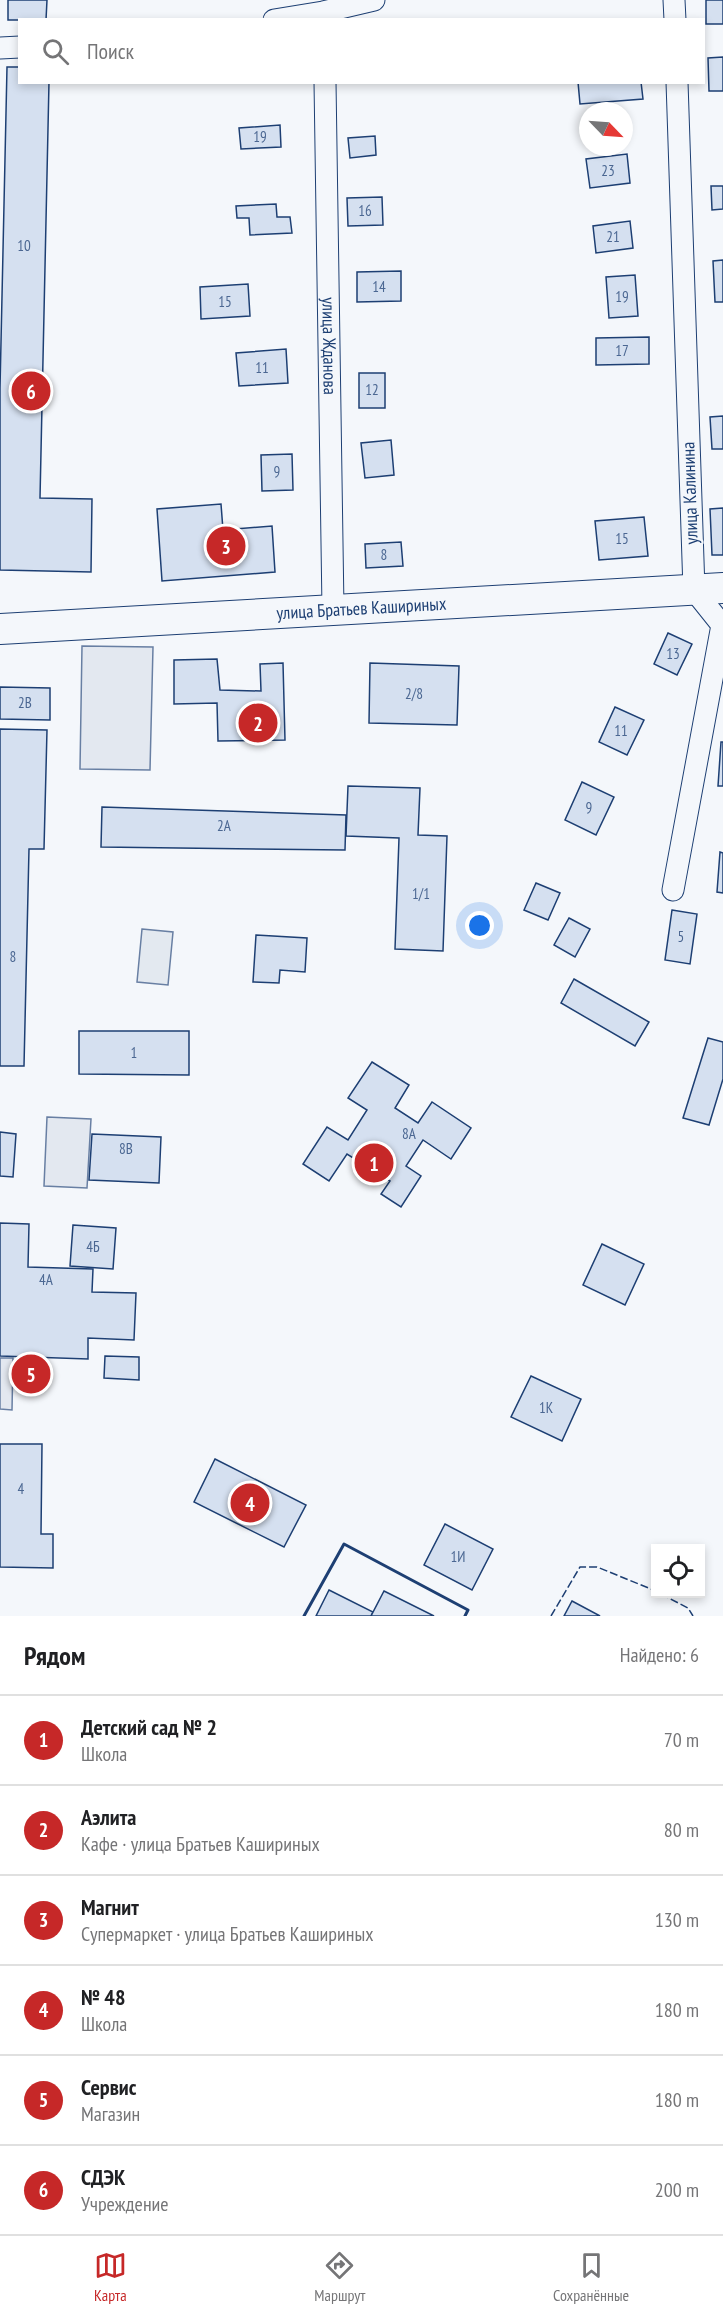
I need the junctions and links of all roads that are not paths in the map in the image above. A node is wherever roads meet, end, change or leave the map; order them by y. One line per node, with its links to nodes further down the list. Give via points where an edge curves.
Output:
1 (374, 0): 3 (street)
2 (674, 0): 5 (street)
3 (323, 10): 4 (street)
4 (284, 18)
5 (675, 18)
6 (18, 47): 7 (street)
7 (0, 48)
8 (325, 84): 12 (street, улица Жданова)
9 (677, 84): 11 (street, улица Калинина)
10 (723, 588): 11 (main road, улица Братьев Кашириных)
11 (694, 590): 12 (main road, улица Братьев Кашириных); 14 (street, via 722,625)
12 (333, 609): 13 (main road, улица Братьев Кашириных)
13 (0, 629)
14 (673, 890)

